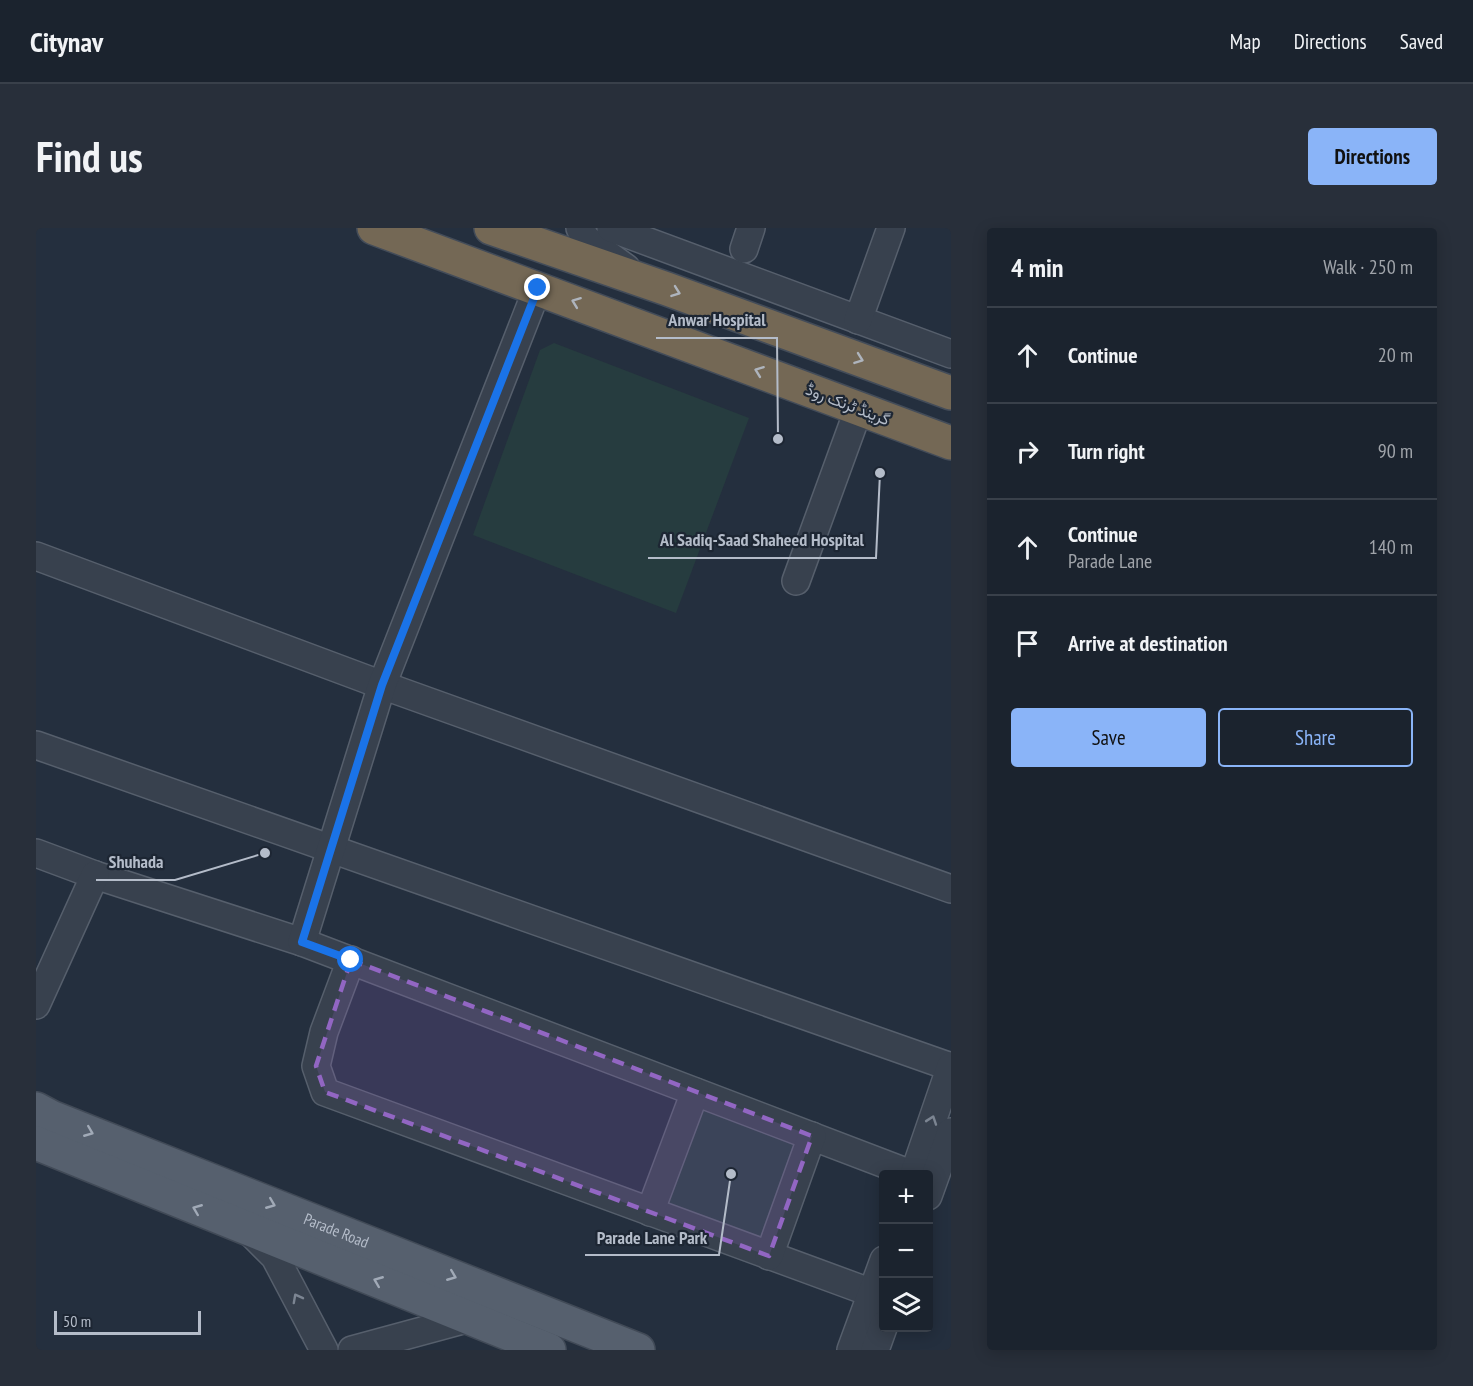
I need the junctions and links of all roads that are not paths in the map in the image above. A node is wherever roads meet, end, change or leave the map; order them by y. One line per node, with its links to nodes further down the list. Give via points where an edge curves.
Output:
1 (374, 228): 8 (highway, گرینڈ ٹرنک روڈ)
2 (580, 228): 7 (street, via 586,239)
3 (611, 228): 9 (street)
4 (891, 228): 9 (street)
5 (500, 229): 6 (highway)
6 (565, 241): 7 (highway)
7 (641, 280): 11 (highway, one-way to 11)
8 (538, 288): 12 (highway, گرینڈ ٹرنک روڈ, one-way to 8); 16 (street)
9 (858, 320): 10 (street)
10 (951, 354)
11 (951, 393)
12 (858, 408): 13 (highway, گرینڈ ٹرنک روڈ); 15 (street)
13 (951, 443)
14 (36, 556): 16 (street)
15 (796, 581)
16 (382, 685): 18 (street); 21 (street)
17 (36, 745): 18 (street)
18 (331, 848): 22 (street); 25 (street)
19 (36, 853): 20 (street)
20 (95, 875): 22 (street); 24 (street)
21 (951, 889)
22 (302, 942): 23 (street)
23 (351, 960): 26 (street); 34 (street, via 315,1065 325,1092)
24 (36, 1005)
25 (951, 1067): 32 (street, one-way to 25)
26 (694, 1092): 29 (street); 34 (street)
27 (36, 1109): 44 (main road, Parade Road, one-way to 44)
28 (951, 1132): 33 (street)
29 (812, 1136): 31 (street); 36 (street)
30 (36, 1143): 35 (main road, Parade Road, one-way to 30)
31 (901, 1170)
32 (913, 1170)
33 (933, 1182)
34 (650, 1212): 36 (street)
35 (247, 1229): 39 (main road, Parade Road, one-way to 35); 41 (street, one-way to 35, via 275,1257)
36 (769, 1256): 38 (street)
37 (879, 1274): 38 (street)
38 (872, 1293): 45 (street)
39 (470, 1317): 42 (street); 43 (main road, Parade Road)
40 (881, 1332): 46 (street)
41 (324, 1350)
42 (352, 1350)
43 (549, 1350)
44 (638, 1350)
45 (851, 1350)
46 (875, 1350)

